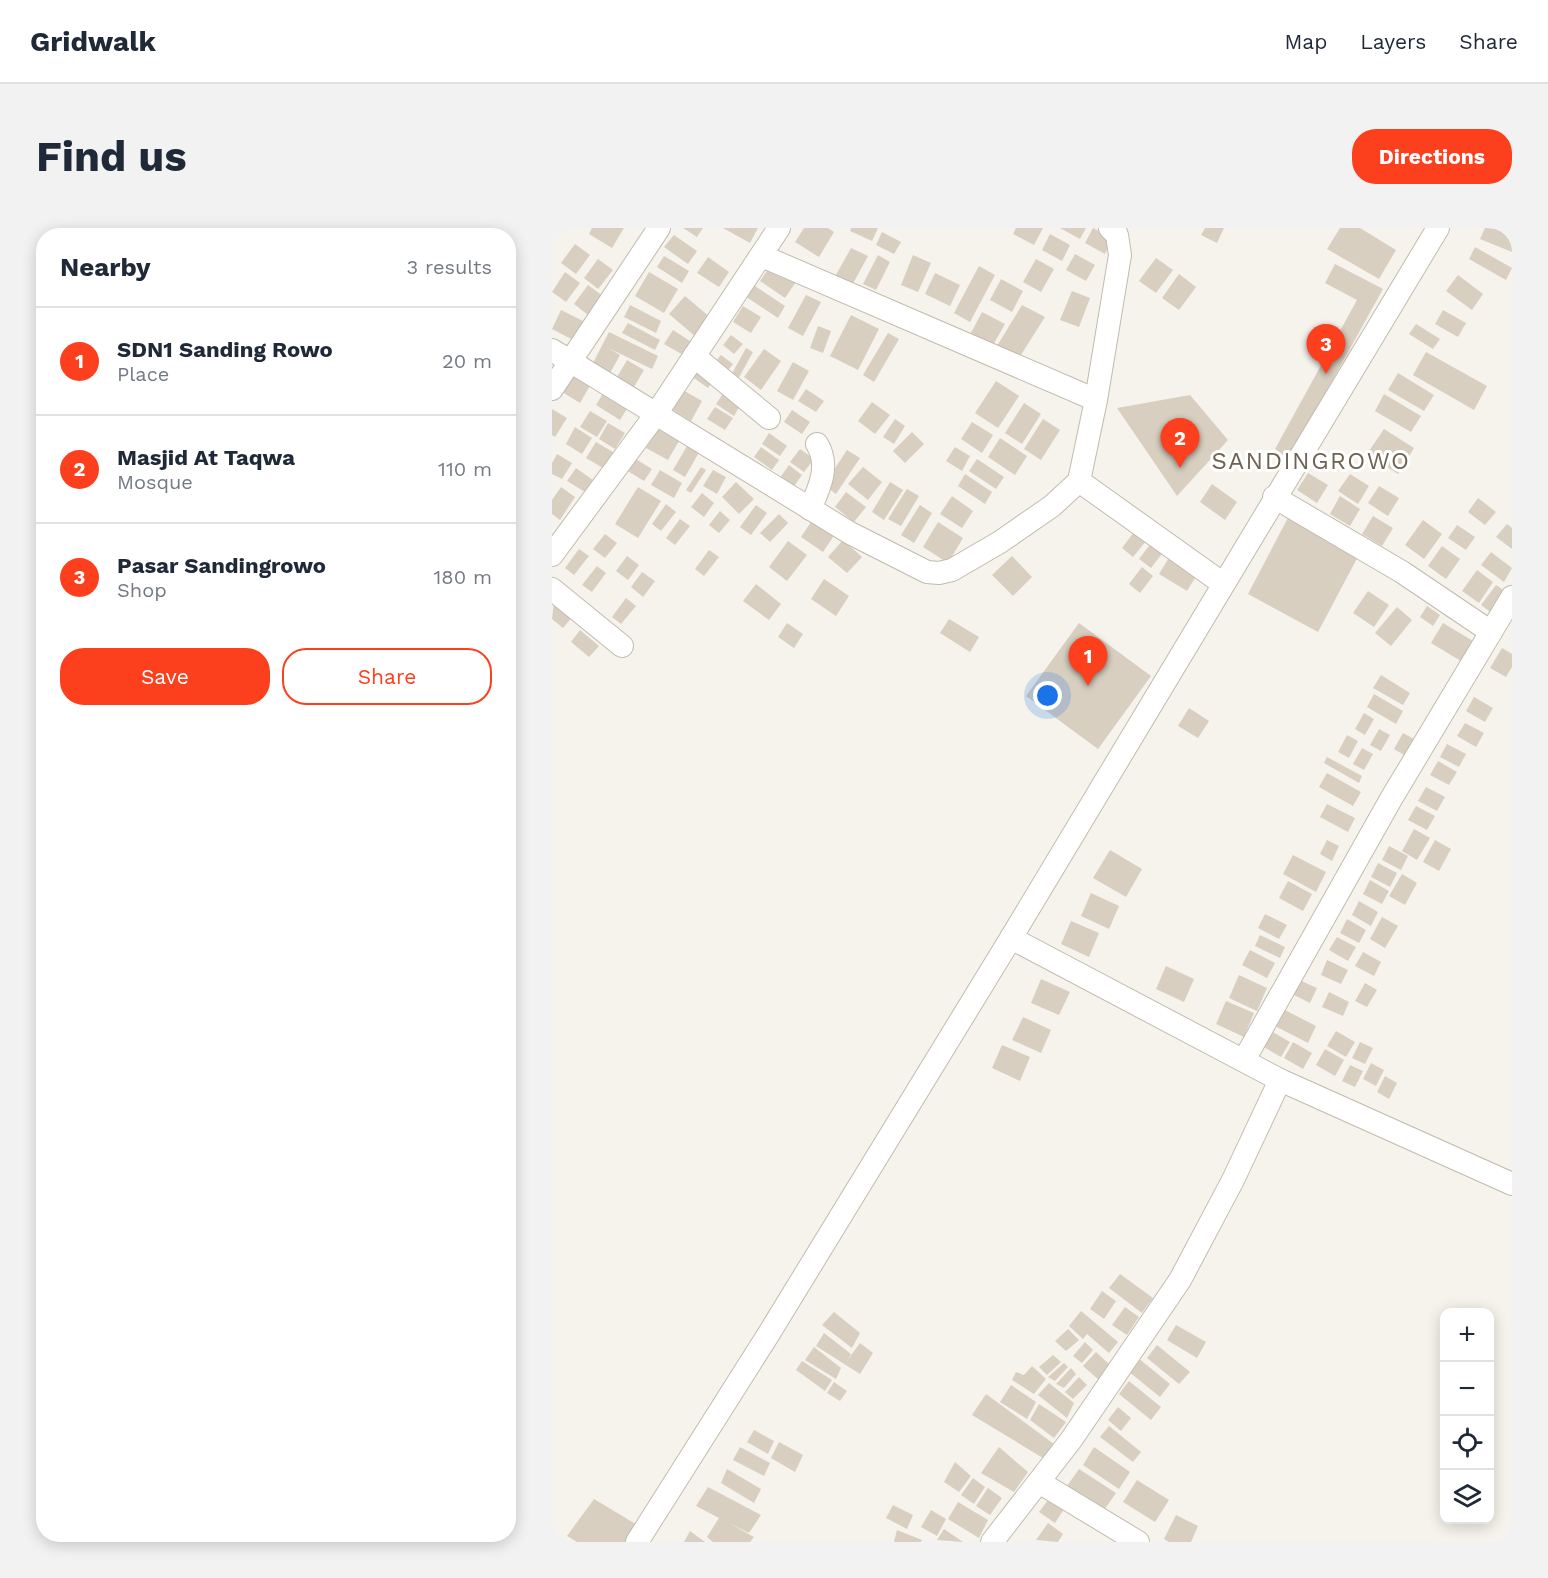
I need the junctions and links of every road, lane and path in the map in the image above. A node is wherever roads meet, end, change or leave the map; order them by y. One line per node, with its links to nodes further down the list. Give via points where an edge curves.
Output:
1 (659, 228): 8 (street)
2 (779, 228): 5 (street)
3 (1438, 228): 15 (street)
4 (1117, 230): 10 (street, via 1120,255)
5 (762, 256): 7 (street); 10 (street)
6 (552, 350): 8 (street)
7 (694, 356): 11 (street); 12 (street)
8 (572, 362): 9 (street); 11 (street)
9 (552, 389)
10 (1096, 400): 14 (street)
11 (656, 414): 16 (street); 17 (street)
12 (769, 418)
13 (817, 444): 16 (street, via 825,466)
14 (1079, 481): 16 (street, via 1052,506 1000,542 952,570 939,573 927,572); 18 (street)
15 (1274, 497): 18 (street); 21 (street, via 1402,572)
16 (810, 508)
17 (555, 545)
18 (1222, 583): 23 (street)
19 (552, 589): 22 (street)
20 (1512, 597): 21 (street)
21 (1491, 632): 24 (street, via 1391,799)
22 (622, 645)
23 (1011, 938): 24 (street); 28 (street)
24 (1244, 1060): 25 (street)
25 (1280, 1080): 26 (street); 27 (street, via 1180,1280)
26 (1512, 1184)
27 (1039, 1482): 29 (street); 30 (street)
28 (637, 1542)
29 (992, 1542)
30 (1138, 1542)

